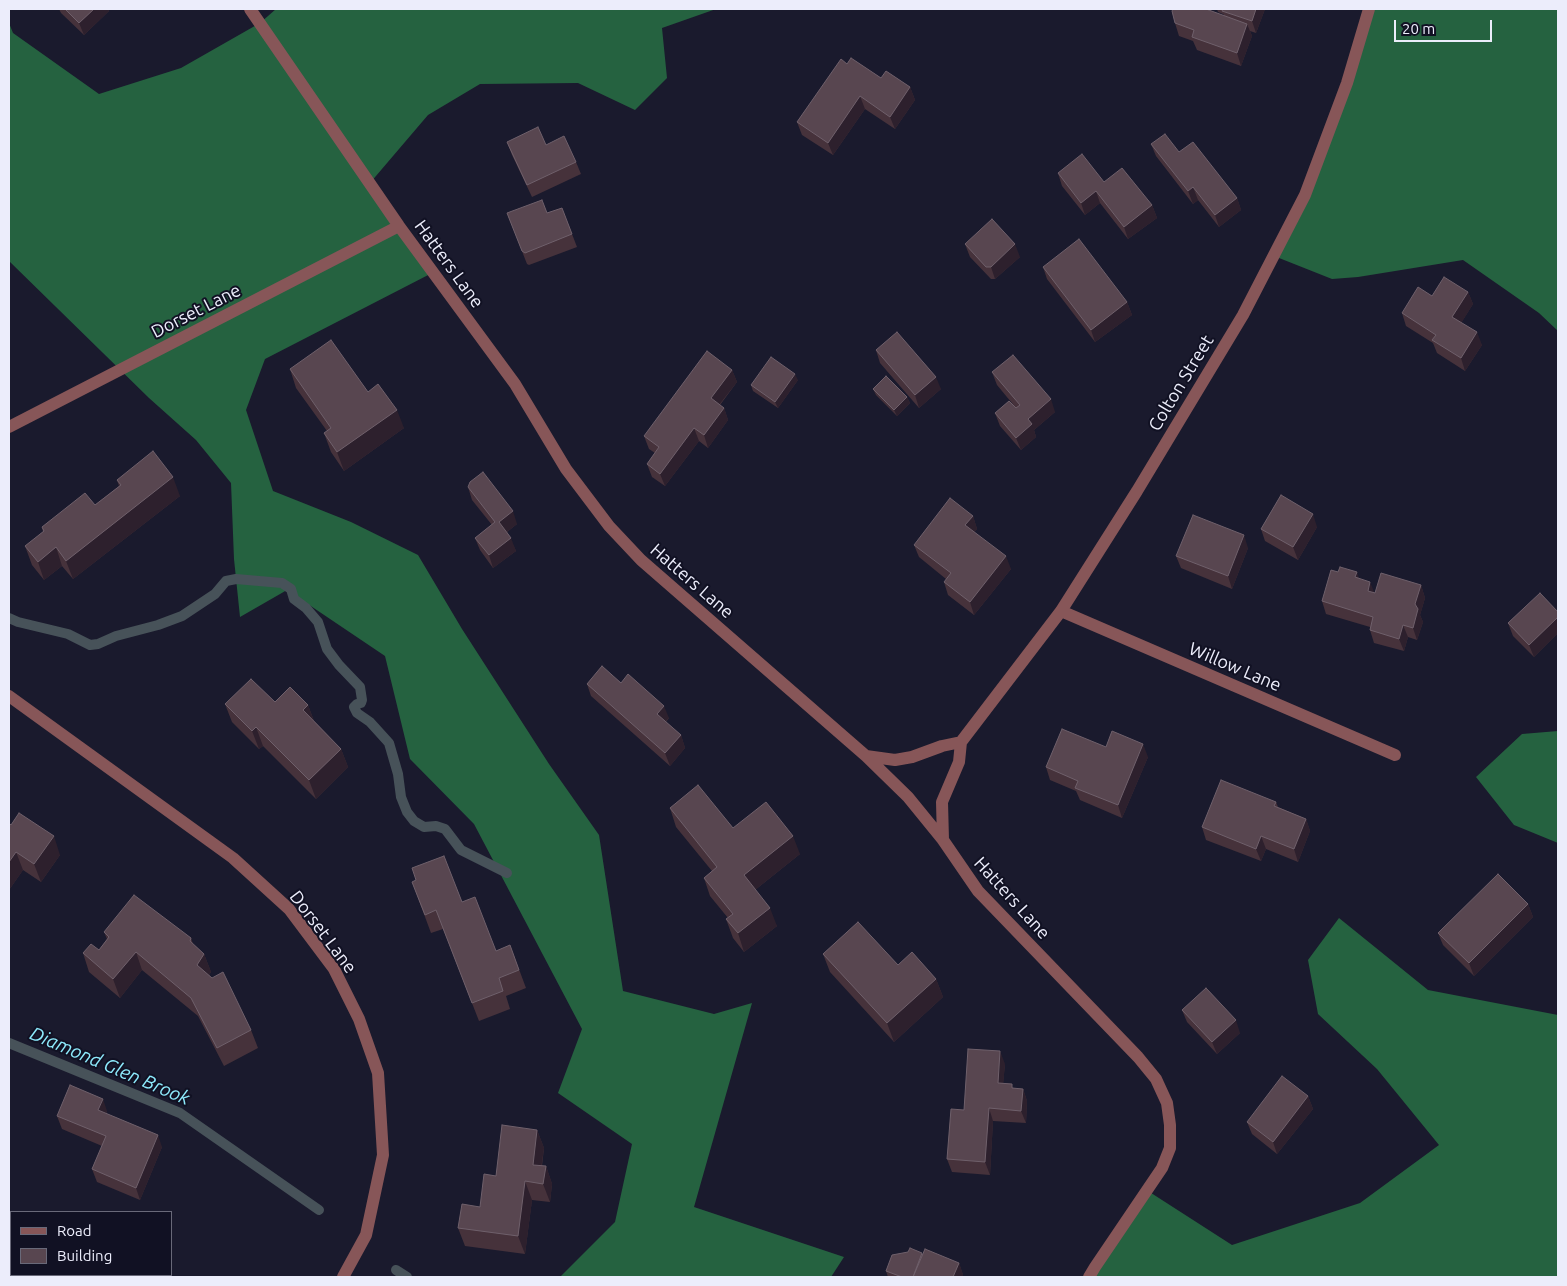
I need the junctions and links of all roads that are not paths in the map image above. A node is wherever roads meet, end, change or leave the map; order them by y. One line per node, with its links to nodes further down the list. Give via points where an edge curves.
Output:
1 (250, 9): 3 (street, Hatters Lane)
2 (1369, 9): 5 (street, Colton Street, via 1348,83 1305,195 1243,315)
3 (399, 226): 4 (street, Dorset Lane); 9 (street, Hatters Lane, via 515,384 566,468 609,526 641,560)
4 (9, 427)
5 (1061, 611): 7 (street, Colton Street); 8 (street, Willow Lane)
6 (9, 696): 11 (street, Dorset Lane, via 233,858 289,909 334,969 360,1019 378,1073 383,1155 366,1235)
7 (960, 742): 9 (street, via 895,760); 10 (street, via 959,762 942,802)
8 (1395, 755)
9 (866, 756): 10 (street, Hatters Lane, via 908,796)
10 (942, 840): 12 (street, Hatters Lane, via 978,891 1138,1057 1156,1079 1167,1103 1170,1148 1162,1168)
11 (343, 1277)
12 (1089, 1277)

